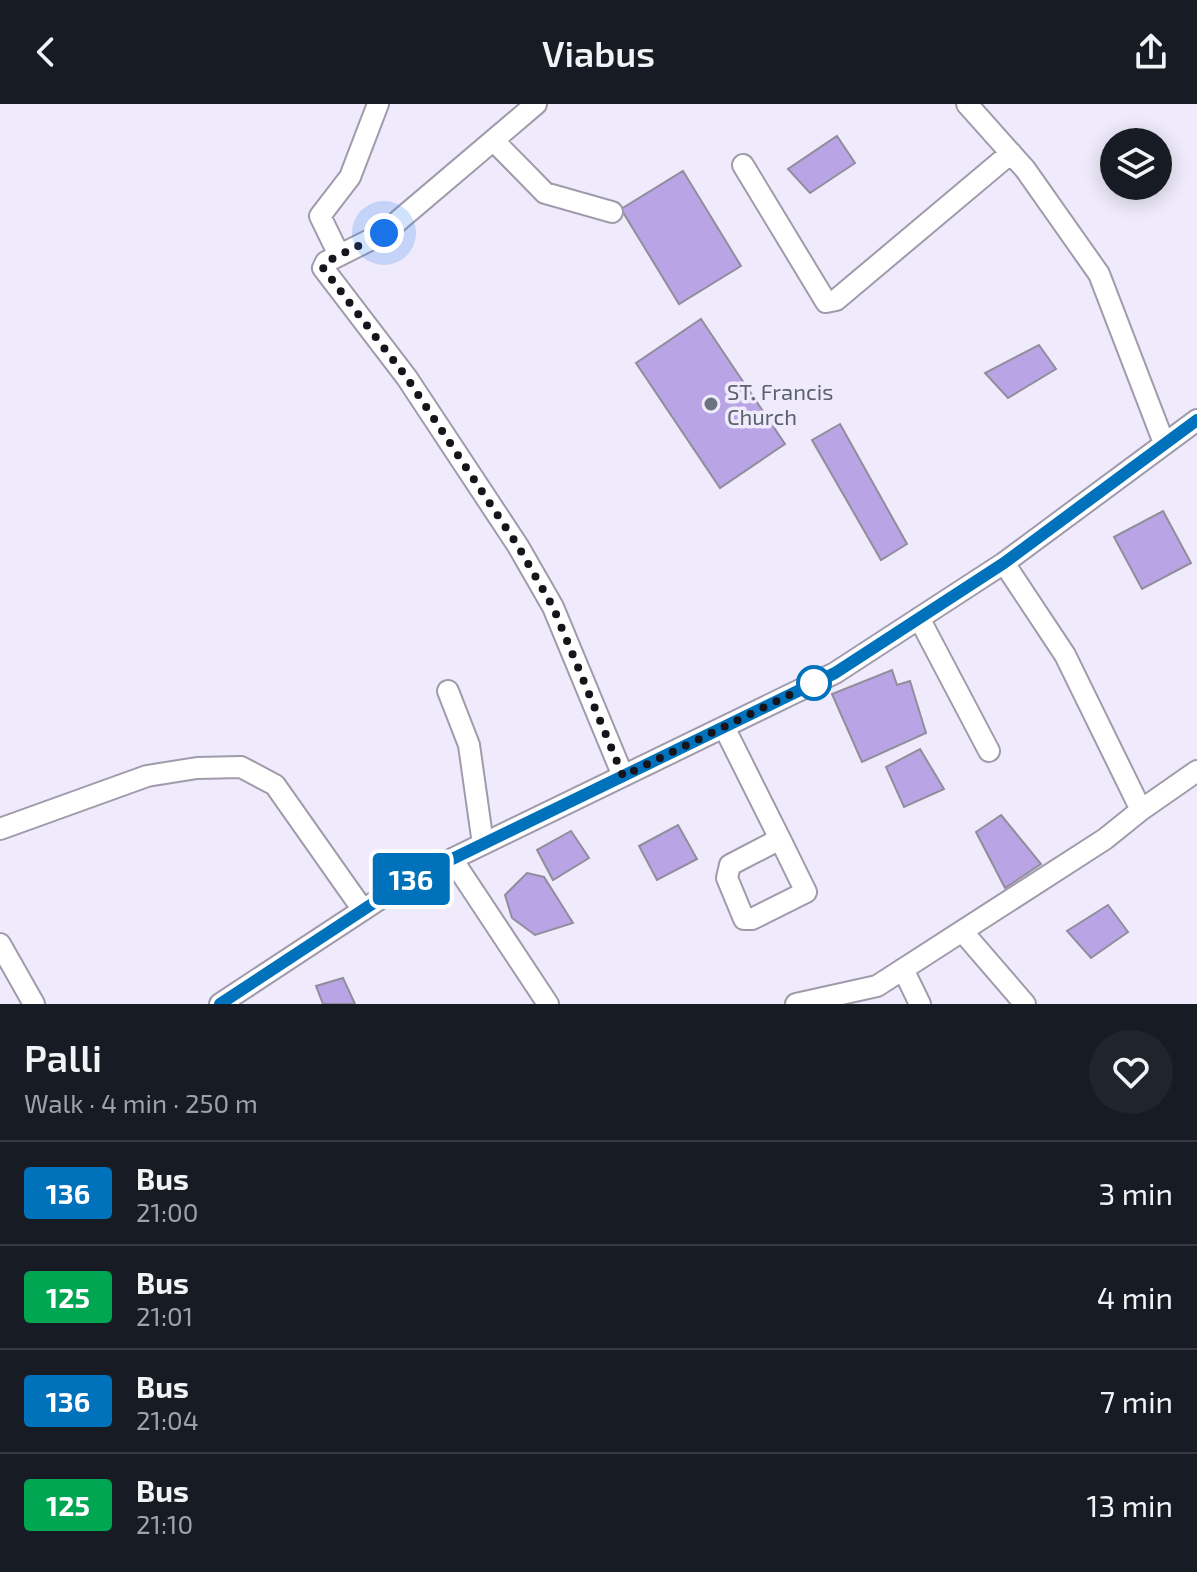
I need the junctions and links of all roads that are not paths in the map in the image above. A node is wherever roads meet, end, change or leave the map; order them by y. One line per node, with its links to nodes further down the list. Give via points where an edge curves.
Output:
1 (378, 104): 8 (street, via 350,177 320,216)
2 (536, 104): 4 (street)
3 (967, 104): 5 (street)
4 (494, 141): 7 (street, via 545,193); 8 (street, via 384,233)
5 (1011, 153): 6 (street, via 836,300 826,302); 10 (street, via 1099,274)
6 (743, 165)
7 (612, 212)
8 (339, 255): 17 (street, via 323,268 407,378 518,546 553,607)
9 (1197, 420): 10 (street)
10 (1164, 443): 11 (street)
11 (1004, 563): 12 (street); 18 (street, via 1065,655)
12 (919, 618): 14 (street, via 835,673); 15 (street)
13 (448, 691): 21 (street, via 469,745)
14 (724, 727): 17 (street); 20 (street)
15 (989, 751)
16 (1197, 771): 18 (street)
17 (623, 776): 21 (street)
18 (1141, 810): 24 (street)
19 (0, 829): 23 (street, via 147,776 241,767 275,785)
20 (780, 839)
21 (483, 844): 22 (street)
22 (452, 859): 23 (street); 29 (street)
23 (363, 910): 28 (street)
24 (962, 931): 26 (street); 32 (street)
25 (0, 944): 27 (street)
26 (903, 969): 30 (street, via 877,986); 31 (street)
27 (34, 1004)
28 (220, 1004)
29 (548, 1004)
30 (796, 1004)
31 (920, 1004)
32 (1025, 1004)

